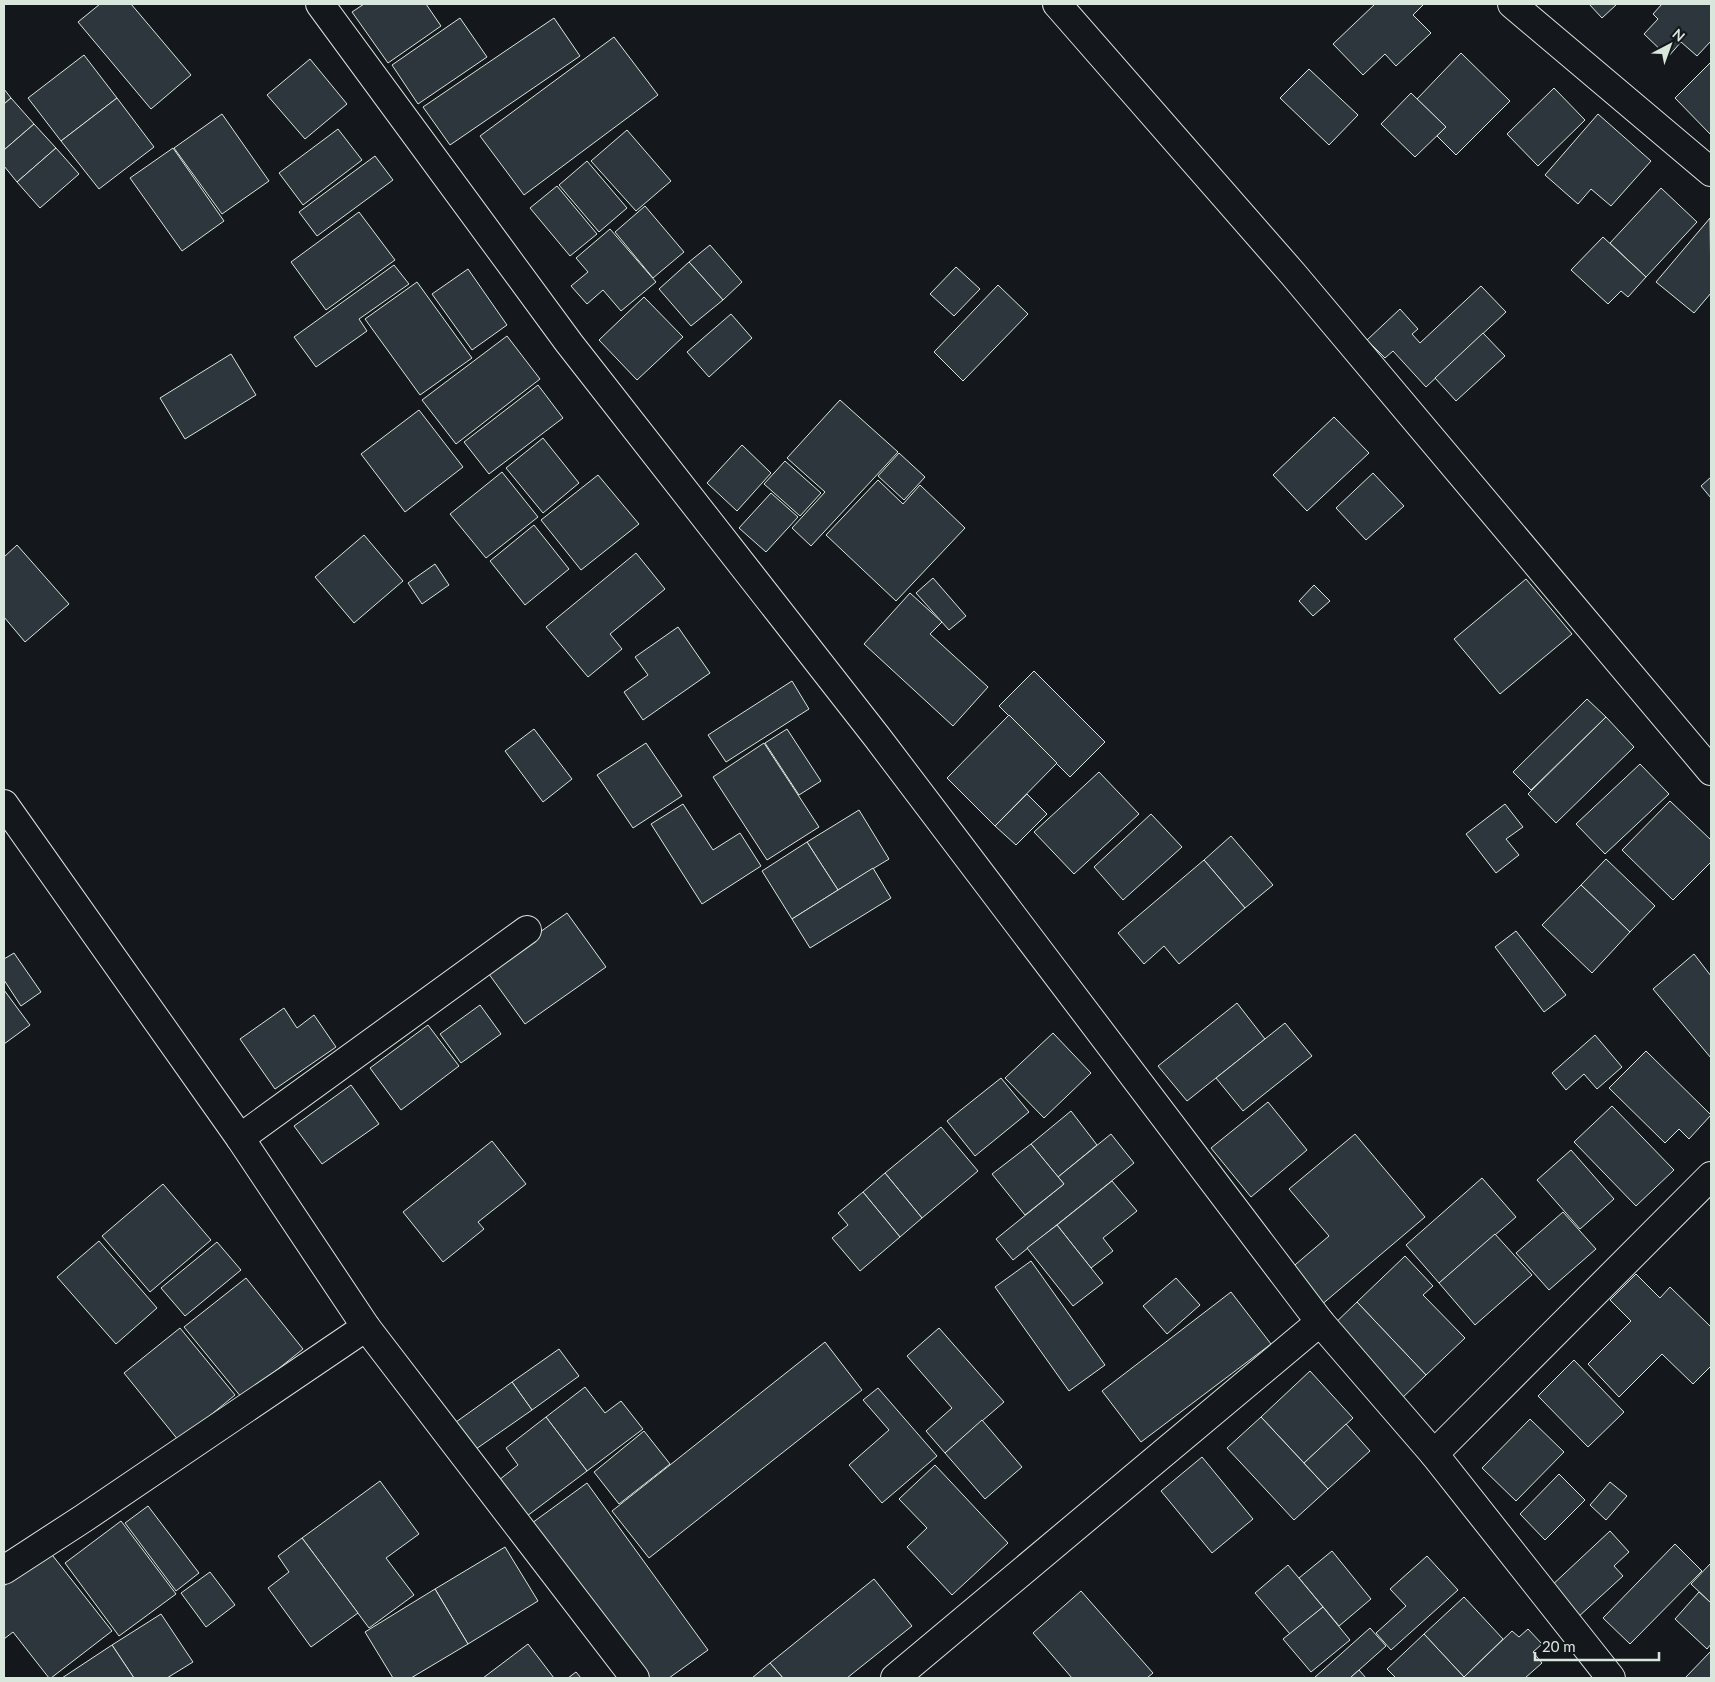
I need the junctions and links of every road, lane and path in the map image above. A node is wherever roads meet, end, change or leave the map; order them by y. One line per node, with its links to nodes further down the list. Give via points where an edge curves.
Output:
1 (320, 4): 10 (street, via 569,342 877,737)
2 (1056, 4): 5 (street, via 1293,274)
3 (1512, 4): 4 (street)
4 (1711, 172)
5 (1711, 771)
6 (4, 804): 8 (street)
7 (527, 930): 8 (street)
8 (240, 1138): 11 (street)
9 (1711, 1176): 12 (street)
10 (1320, 1322): 12 (street); 15 (street)
11 (366, 1327): 13 (street); 14 (street)
12 (1434, 1454): 16 (street)
13 (4, 1570)
14 (635, 1678)
15 (895, 1678)
16 (1611, 1678)

